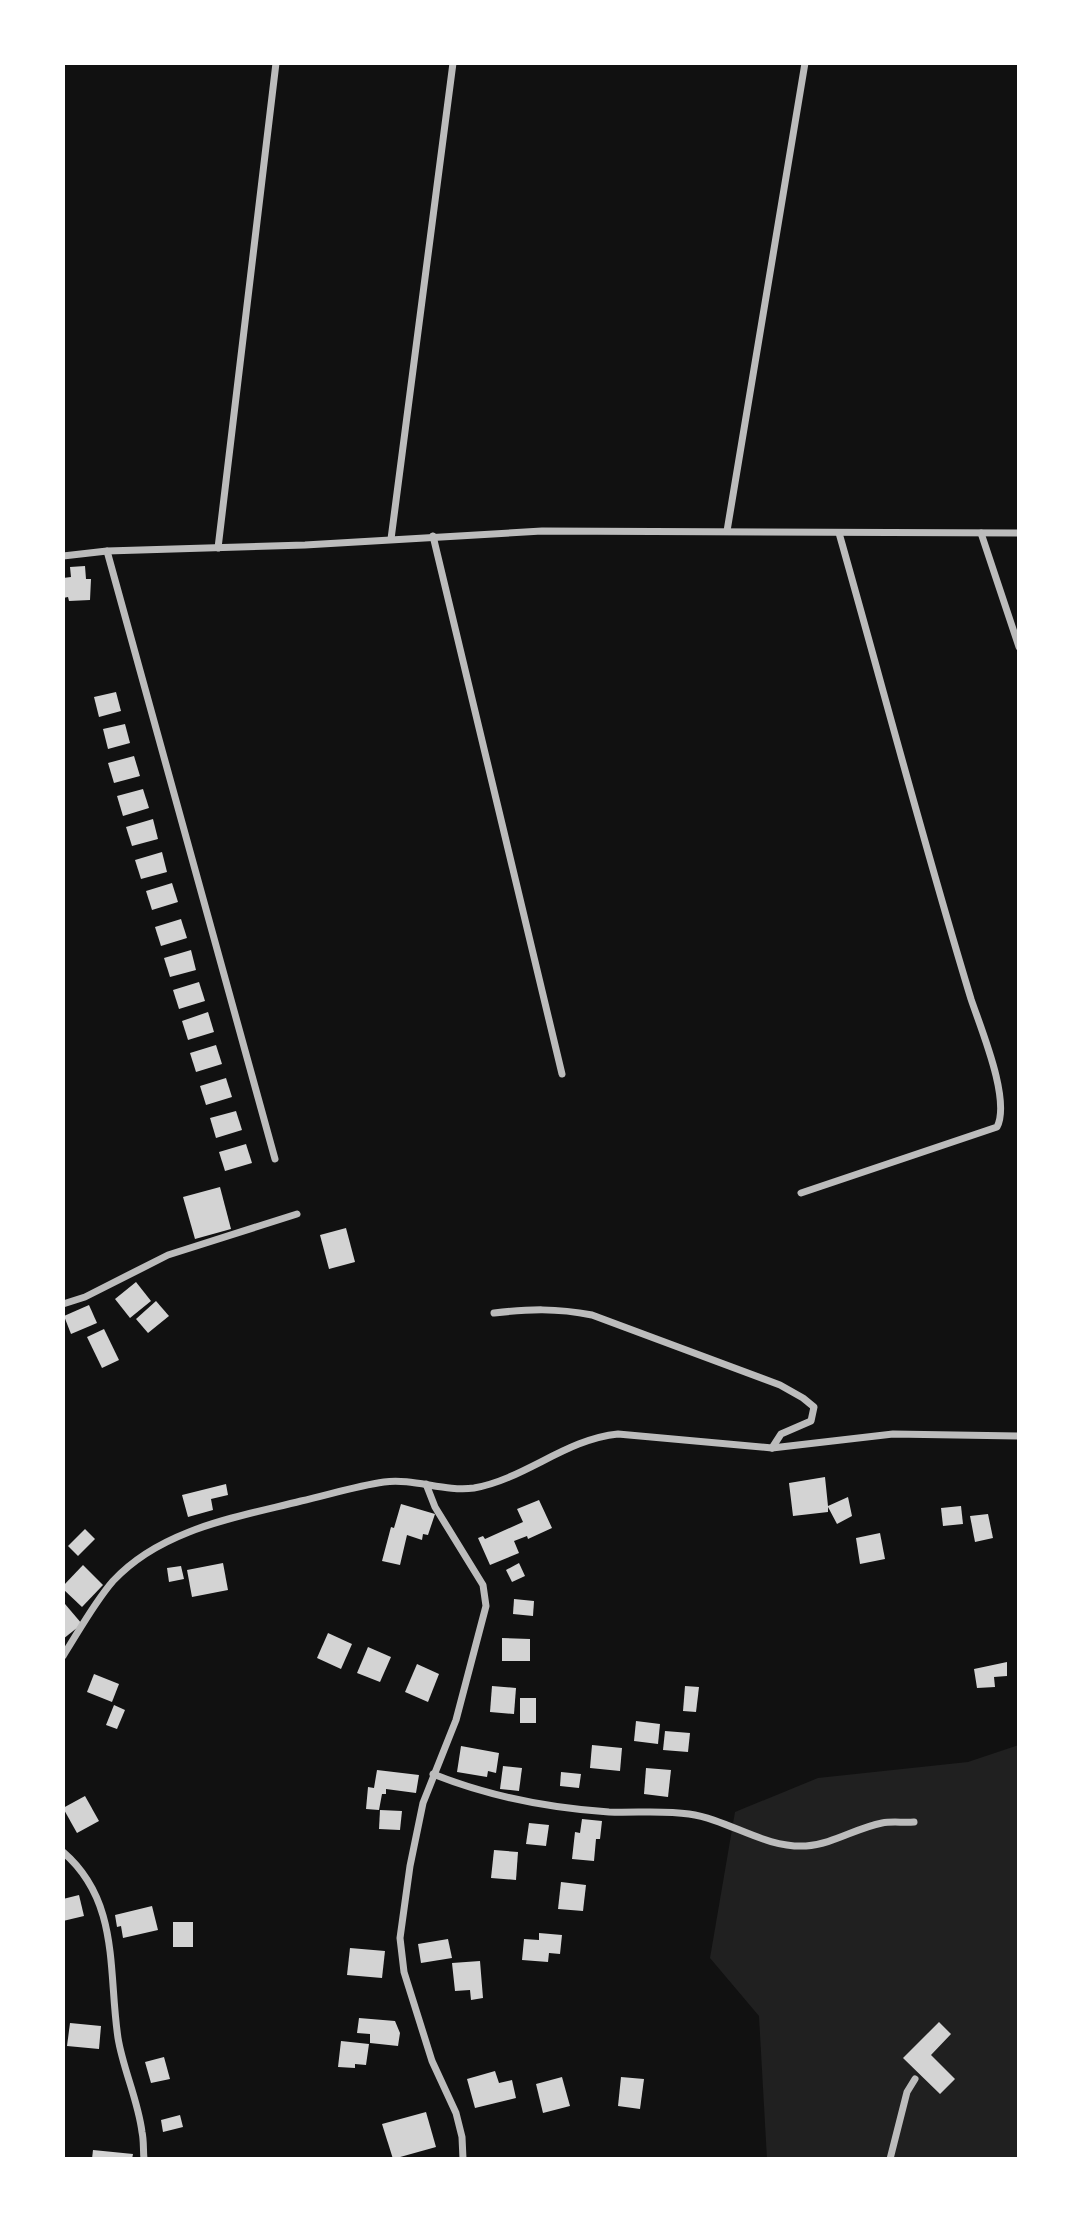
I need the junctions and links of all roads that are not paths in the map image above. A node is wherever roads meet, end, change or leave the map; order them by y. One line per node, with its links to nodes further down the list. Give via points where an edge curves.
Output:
1 (276, 63): 10 (street)
2 (453, 63): 9 (street)
3 (805, 63): 4 (street)
4 (727, 531): 5 (street); 8 (street)
5 (839, 533): 6 (street); 16 (street, via 1002,1107 997,1127)
6 (981, 533): 7 (street); 13 (street)
7 (1019, 533)
8 (433, 536): 9 (street); 14 (street)
9 (391, 539): 10 (street)
10 (218, 548): 11 (street)
11 (107, 551): 12 (street); 15 (street)
12 (63, 556)
13 (1019, 647)
14 (562, 1074)
15 (275, 1159)
16 (801, 1193)
17 (297, 1214): 18 (street, via 168,1255)
18 (63, 1304)
19 (494, 1313): 21 (street, via 537,1308 592,1315 780,1385 814,1407 814,1414 811,1421 781,1434)
20 (1019, 1436): 21 (street, via 893,1434)
21 (772, 1448): 22 (street, via 602,1436 476,1487)
22 (426, 1484): 23 (street, via 384,1482 200,1527 167,1542 114,1581); 24 (street, via 435,1507 484,1584 486,1606 456,1720)
23 (63, 1656)
24 (433, 1774): 25 (street, via 494,1794 575,1809 688,1814 727,1823 777,1845 807,1846 883,1823); 29 (street, via 410,1866 400,1938 404,1972 432,2061 456,2113)
25 (914, 1822)
26 (63, 1852): 28 (street, via 93,1885 104,1919 112,1956 118,2037 142,2130)
27 (915, 2079): 30 (street)
28 (144, 2159)
29 (463, 2159)
30 (890, 2159)

